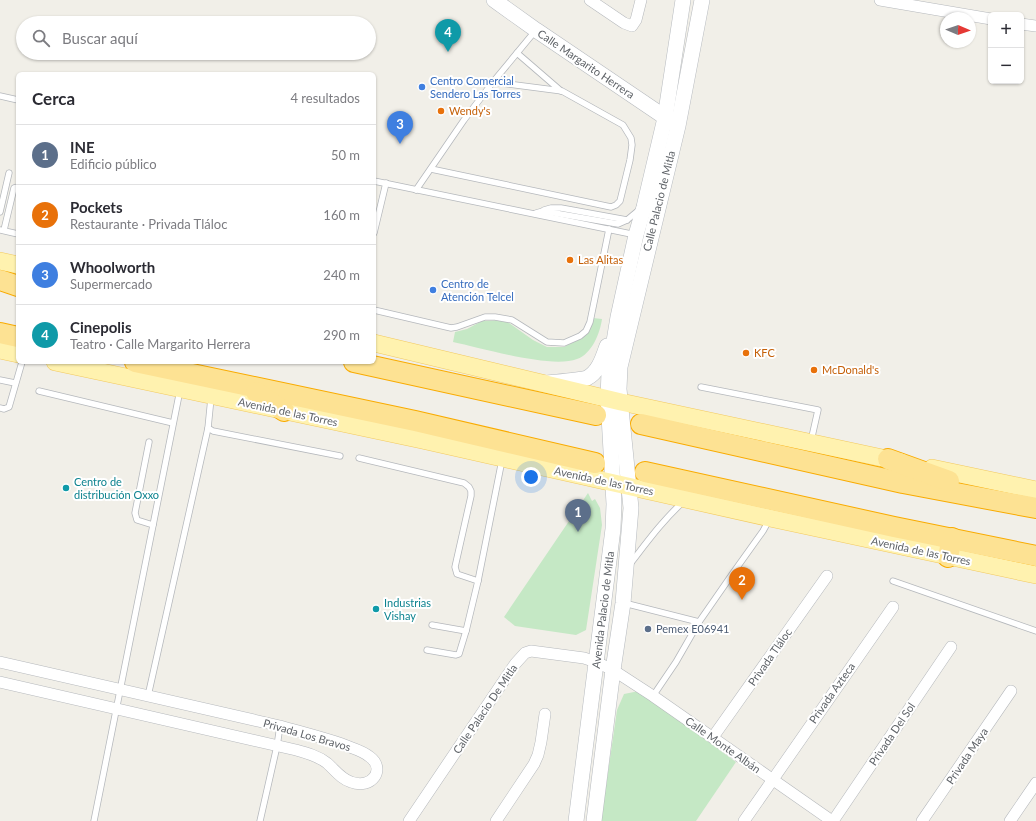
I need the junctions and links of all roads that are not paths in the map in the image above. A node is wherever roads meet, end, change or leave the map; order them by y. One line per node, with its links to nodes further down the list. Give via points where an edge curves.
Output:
1 (494, 0): 10 (main road, Calle Margarito Herrera)
2 (590, 0): 3 (street, via 624,24 632,26 636,20)
3 (640, 0)
4 (683, 0): 16 (main road, Calle Palacio de Mitla)
5 (702, 0): 17 (main road, Calle Palacio de Mitla)
6 (880, 0): 7 (street)
7 (988, 18)
8 (1024, 24): 9 (street)
9 (1036, 26)
10 (536, 30): 11 (lane); 16 (main road, Calle Margarito Herrera)
11 (517, 53): 12 (lane); 13 (lane)
12 (493, 82): 13 (lane); 18 (lane)
13 (562, 91): 18 (lane, via 623,125 631,138 630,160 620,201 616,205 611,207)
14 (0, 96): 15 (lane)
15 (16, 100)
16 (665, 118): 17 (main road, Calle Margarito Herrera); 24 (main road, Calle Palacio de Mitla)
17 (678, 126): 31 (main road, Calle Palacio de Mitla)
18 (431, 169): 23 (lane)
19 (9, 173): 25 (lane)
20 (376, 181): 21 (lane)
21 (386, 183): 23 (lane); 27 (lane)
22 (16, 187): 29 (lane)
23 (416, 190): 26 (lane)
24 (644, 206): 26 (lane, via 618,224 543,211); 31 (main road, Calle Palacio de Mitla)
25 (0, 212)
26 (534, 213): 28 (lane)
27 (376, 225)
28 (609, 229): 31 (lane); 38 (lane, via 590,322 586,331 573,340 564,343 547,342 512,320 495,317 485,317 457,327 446,327)
29 (2, 230): 30 (lane)
30 (16, 234)
31 (643, 236): 39 (main road, Calle Palacio de Mitla); 59 (main road, Calle Palacio de Mitla, via 620,367 619,389)
32 (0, 261): 33 (main road)
33 (16, 265)
34 (0, 280): 36 (highway)
35 (0, 284): 37 (highway)
36 (16, 286)
37 (16, 287)
38 (376, 310)
39 (618, 317): 53 (main road, via 596,371 587,378); 59 (main road, Calle Palacio de Mitla, via 609,372)
40 (0, 333): 41 (highway)
41 (16, 337)
42 (0, 339): 43 (highway)
43 (16, 340)
44 (376, 343): 53 (main road)
45 (0, 350): 46 (main road)
46 (16, 354)
47 (21, 364): 52 (lane)
48 (64, 364): 56 (main road, Avenida de las Torres)
49 (144, 364): 54 (highway, Avenida de las Torres)
50 (363, 364): 62 (highway)
51 (0, 380): 52 (lane)
52 (15, 383): 60 (lane, via 9,407)
53 (540, 384): 59 (main road)
54 (247, 386): 61 (highway); 72 (highway, Avenida de las Torres, via 415,421)
55 (701, 387): 67 (lane, via 818,410)
56 (180, 389): 58 (main road, Avenida de las Torres); 63 (lane)
57 (39, 391): 63 (lane)
58 (211, 396): 61 (main road, Avenida de las Torres); 65 (lane)
59 (614, 400): 67 (main road); 74 (main road, Avenida Palacio de Mitla)
60 (0, 408)
61 (284, 411): 70 (main road, Avenida de las Torres)
62 (596, 415)
63 (173, 423): 80 (lane)
64 (641, 424): 77 (highway, via 903,483)
65 (208, 428): 68 (lane); 102 (lane)
66 (149, 442): 80 (lane, via 135,513 137,520)
67 (811, 443): 71 (main road)
68 (340, 456)
69 (359, 458): 87 (lane, via 464,483 469,487 471,496 455,572)
70 (502, 458): 74 (main road, Avenida de las Torres); 87 (lane)
71 (888, 460): 75 (main road); 77 (highway)
72 (595, 463)
73 (645, 472): 81 (highway, Avenida de las Torres, via 894,526)
74 (620, 485): 76 (main road, Avenida de las Torres); 83 (main road, Avenida Palacio de Mitla, via 631,508); 97 (main road, Avenida Palacio de Mitla, via 614,504)
75 (1036, 490)
76 (687, 499): 79 (main road, Avenida de las Torres); 83 (lane, via 656,531)
77 (1002, 501): 78 (highway)
78 (1036, 508)
79 (770, 518): 81 (main road, Avenida de las Torres); 90 (lane)
80 (153, 525): 100 (lane)
81 (950, 547): 82 (highway, Avenida de las Torres); 84 (main road, Avenida de las Torres)
82 (1036, 556)
83 (626, 569): 88 (main road, Avenida Palacio de Mitla)
84 (1036, 575)
85 (827, 576): 107 (street, Privada Tláloc)
86 (893, 581): 93 (lane)
87 (478, 582): 92 (lane)
88 (623, 603): 90 (lane); 98 (main road, Avenida Palacio de Mitla)
89 (893, 607): 109 (street, Privada Azteca)
90 (699, 622): 103 (lane)
91 (432, 625): 92 (lane)
92 (466, 631): 95 (lane, via 459,654)
93 (1036, 631)
94 (951, 647): 118 (street, Privada Del Sol)
95 (427, 650)
96 (0, 662): 100 (street, Privada Los Bravos)
97 (596, 662): 98 (street, Calle Palacio De Mitla); 113 (street, Calle Palacio De Mitla, via 539,652 525,653); 115 (main road, Avenida Palacio de Mitla)
98 (613, 670): 103 (street, Calle Monte Albán); 116 (main road, Avenida Palacio de Mitla)
99 (0, 682): 104 (street, Privada Los Bravos)
100 (120, 690): 102 (street, Privada Los Bravos); 104 (lane)
101 (1011, 691): 119 (street, Privada Maya)
102 (148, 696): 106 (street, Privada Los Bravos)
103 (653, 696): 107 (street, Calle Monte Albán)
104 (116, 708): 108 (street, Privada Los Bravos); 111 (lane)
105 (544, 714): 114 (street, via 541,742 534,764)
106 (280, 726): 108 (lane); 108 (street, Privada Los Bravos, via 363,752 374,761 375,774 373,780 368,783 350,782 314,755)
107 (713, 737): 109 (street, Calle Monte Albán)
108 (277, 746): 112 (lane)
109 (772, 779): 117 (street, Privada Azteca); 118 (street, Calle Monte Albán)
110 (1036, 783): 120 (street)
111 (94, 821)
112 (260, 821)
113 (409, 821)
114 (496, 821)
115 (576, 821)
116 (594, 821)
117 (744, 821)
118 (832, 821)
119 (922, 821)
120 (1010, 821)

